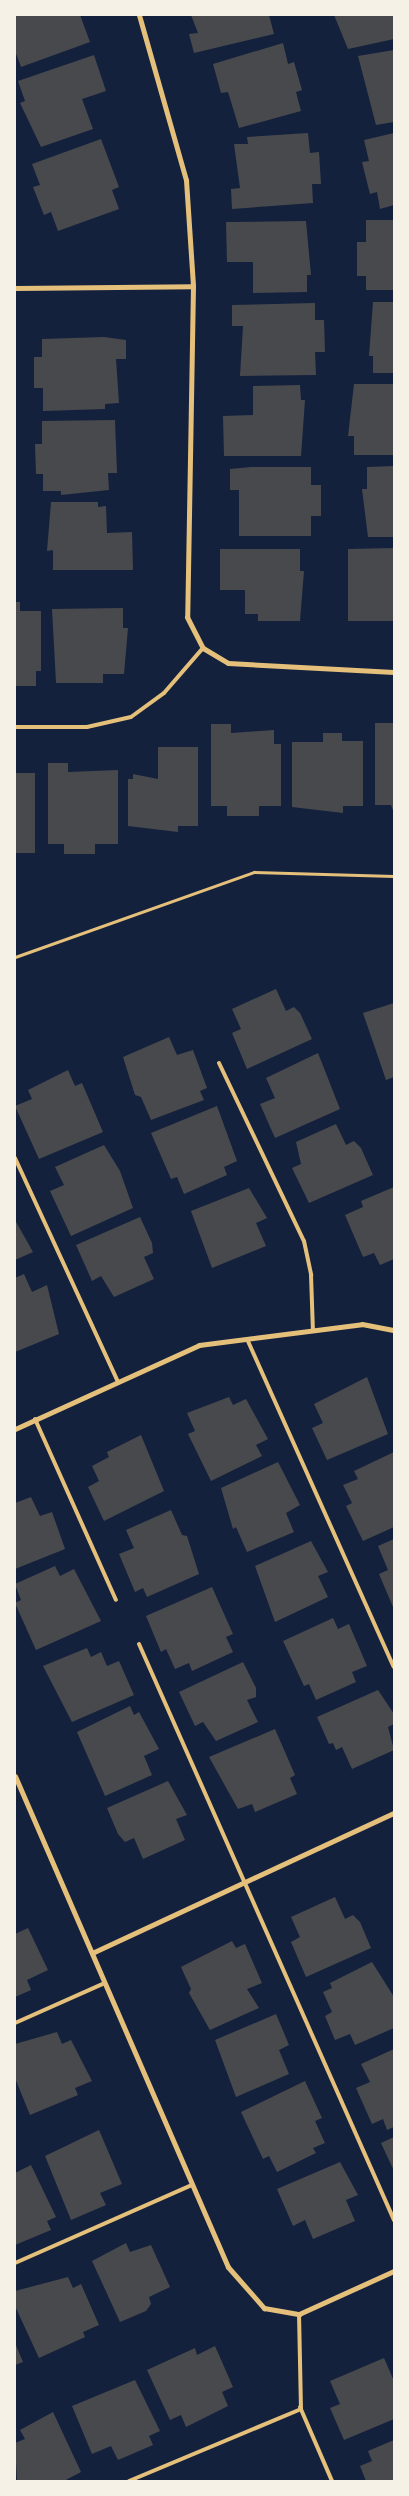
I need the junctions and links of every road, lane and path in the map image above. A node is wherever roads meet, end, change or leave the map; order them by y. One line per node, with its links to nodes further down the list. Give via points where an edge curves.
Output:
1 (139, 15): 2 (street, via 186,180)
2 (193, 286): 3 (street); 4 (street, via 187,617)
3 (15, 288)
4 (203, 648): 5 (street, via 228,663); 6 (lane, via 164,694 131,717 87,727)
5 (394, 672)
6 (15, 727)
7 (394, 876): 8 (path, via 254,872)
8 (15, 957)
9 (219, 1063): 12 (lane, via 304,1241 311,1275)
10 (15, 1158): 14 (lane)
11 (394, 1330): 12 (street, via 362,1324)
12 (313, 1331): 13 (street)
13 (247, 1339): 14 (street, via 199,1345); 19 (lane)
14 (118, 1382): 15 (street)
15 (35, 1419): 16 (street); 17 (lane)
16 (15, 1429)
17 (116, 1600)
18 (138, 1644): 22 (lane)
19 (394, 1667)
20 (15, 1777): 23 (street)
21 (394, 1813): 22 (street)
22 (245, 1882): 23 (street); 27 (lane)
23 (92, 1953): 24 (street)
24 (105, 1983): 25 (lane); 26 (street)
25 (15, 2023)
26 (192, 2185): 28 (lane); 30 (street, via 228,2267 264,2308)
27 (394, 2220)
28 (15, 2263)
29 (394, 2271): 30 (street)
30 (299, 2314): 31 (lane)
31 (300, 2407): 32 (lane); 33 (lane)
32 (129, 2481)
33 (332, 2481)

